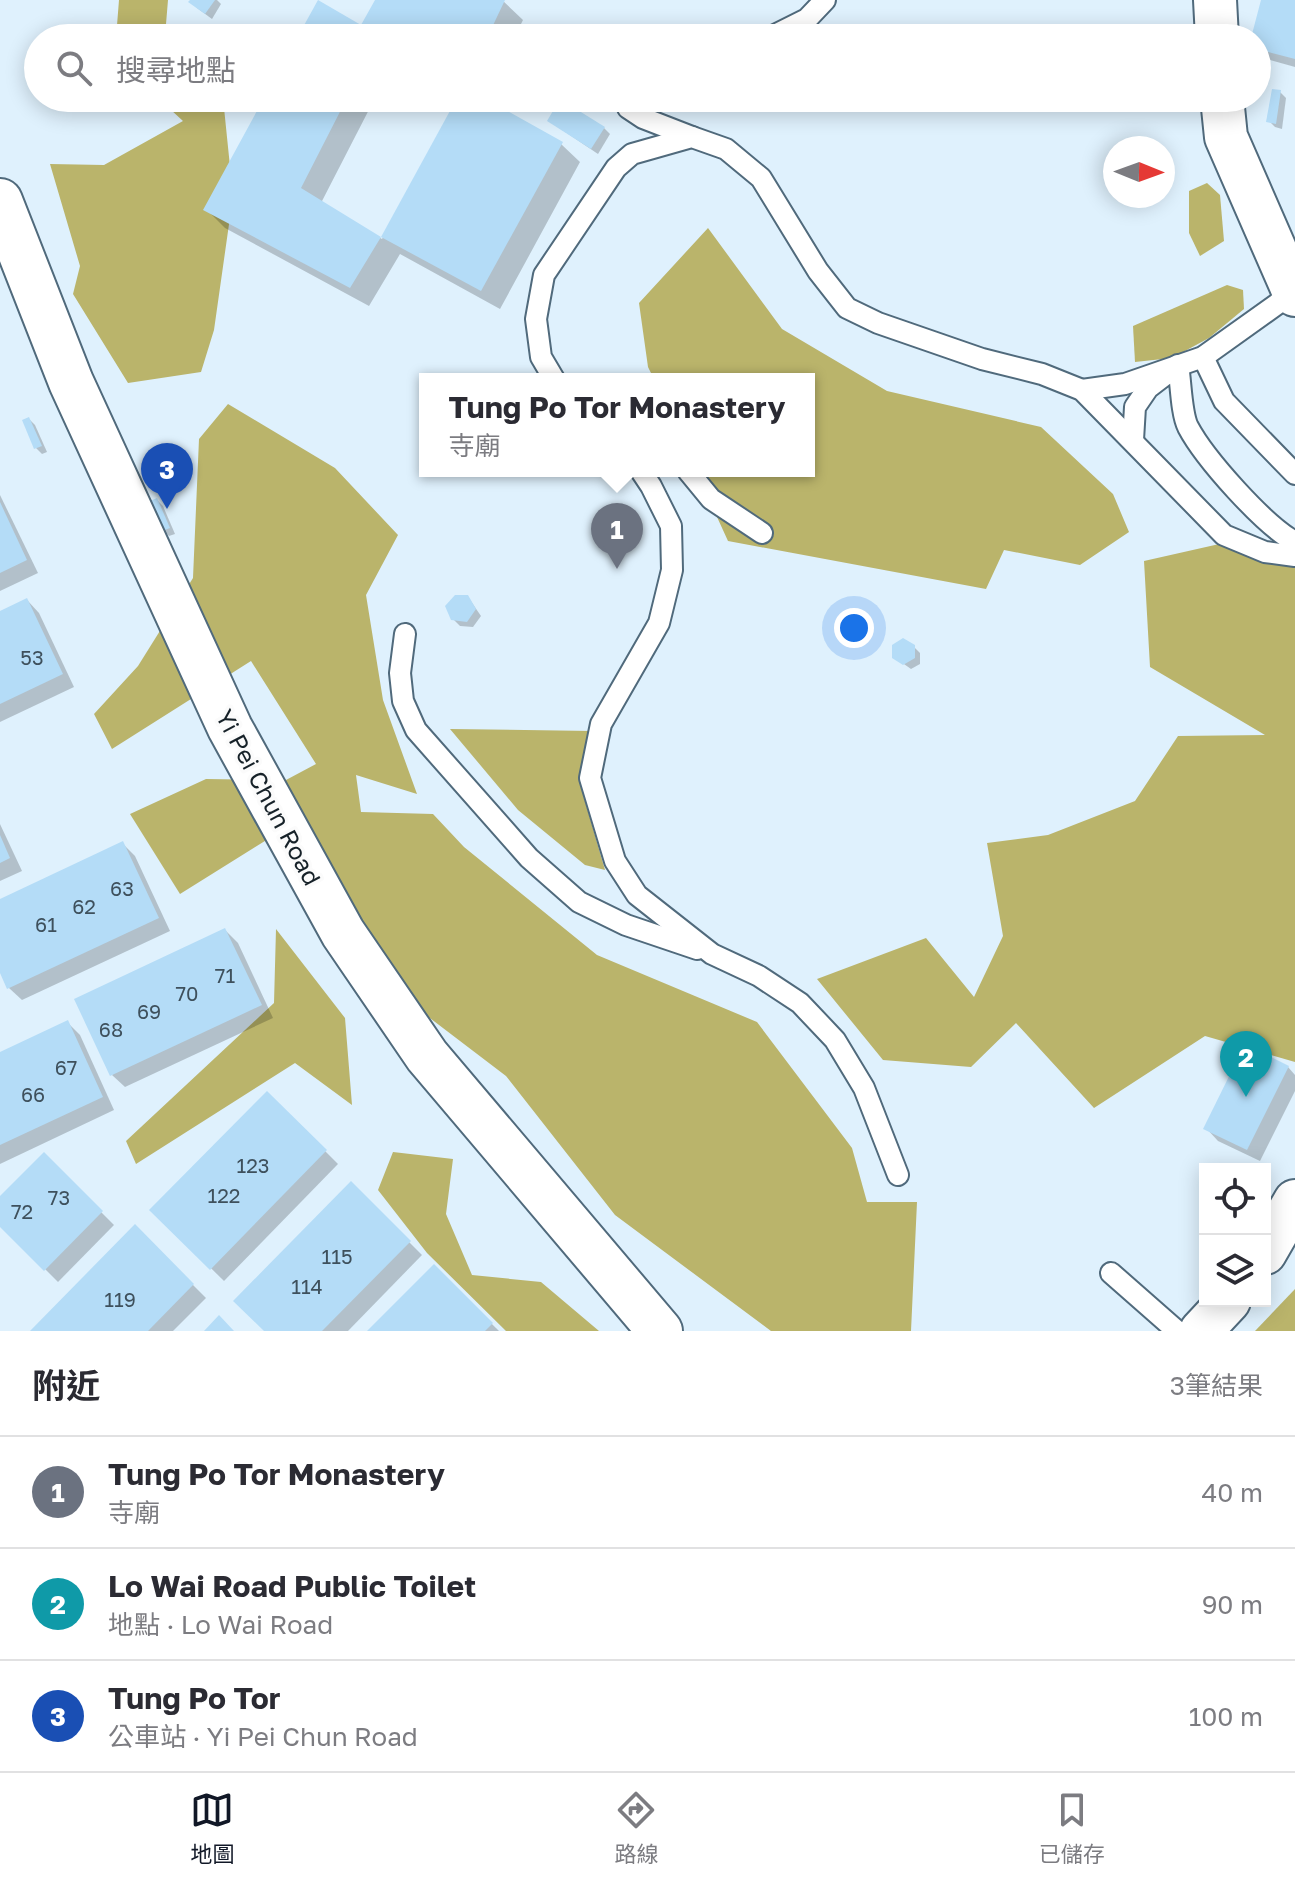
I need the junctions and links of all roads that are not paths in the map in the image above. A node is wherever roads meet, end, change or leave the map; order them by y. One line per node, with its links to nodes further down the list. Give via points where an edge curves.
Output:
1 (825, 0): 3 (lane)
2 (1215, 0): 4 (street)
3 (797, 24)
4 (1216, 24)
5 (634, 112): 7 (lane)
6 (1223, 112): 9 (street, via 1226,137)
7 (692, 137): 12 (lane, via 632,154 616,168 544,275 536,319 541,357); 13 (lane, via 726,149 761,178 847,308 926,340)
8 (0, 201): 28 (street, Yi Pei Chun Road, via 71,382 230,728 343,933 427,1056)
9 (1294, 293): 10 (lane)
10 (1203, 357): 11 (lane); 15 (lane, via 1224,401)
11 (1178, 365): 13 (lane, via 1125,384); 14 (lane, via 1148,388 1135,407); 19 (lane, via 1187,425 1219,470)
12 (550, 373)
13 (1082, 390): 14 (lane)
14 (1133, 440): 20 (lane, via 1224,535 1265,552)
15 (1295, 474)
16 (645, 477): 22 (lane, via 671,526 672,570 659,623 601,724 590,778 615,861 637,895)
17 (693, 477): 18 (lane, via 711,499)
18 (762, 533)
19 (1295, 542)
20 (1295, 556)
21 (405, 634): 22 (lane, via 403,701 416,730 529,858 579,902 626,925)
22 (712, 954): 23 (lane, via 800,1003 835,1040 864,1088)
23 (898, 1175)
24 (1295, 1201): 25 (street)
25 (1271, 1243)
26 (1111, 1273): 29 (lane)
27 (1223, 1307): 30 (street)
28 (658, 1329)
29 (1177, 1331)
30 (1201, 1331)

